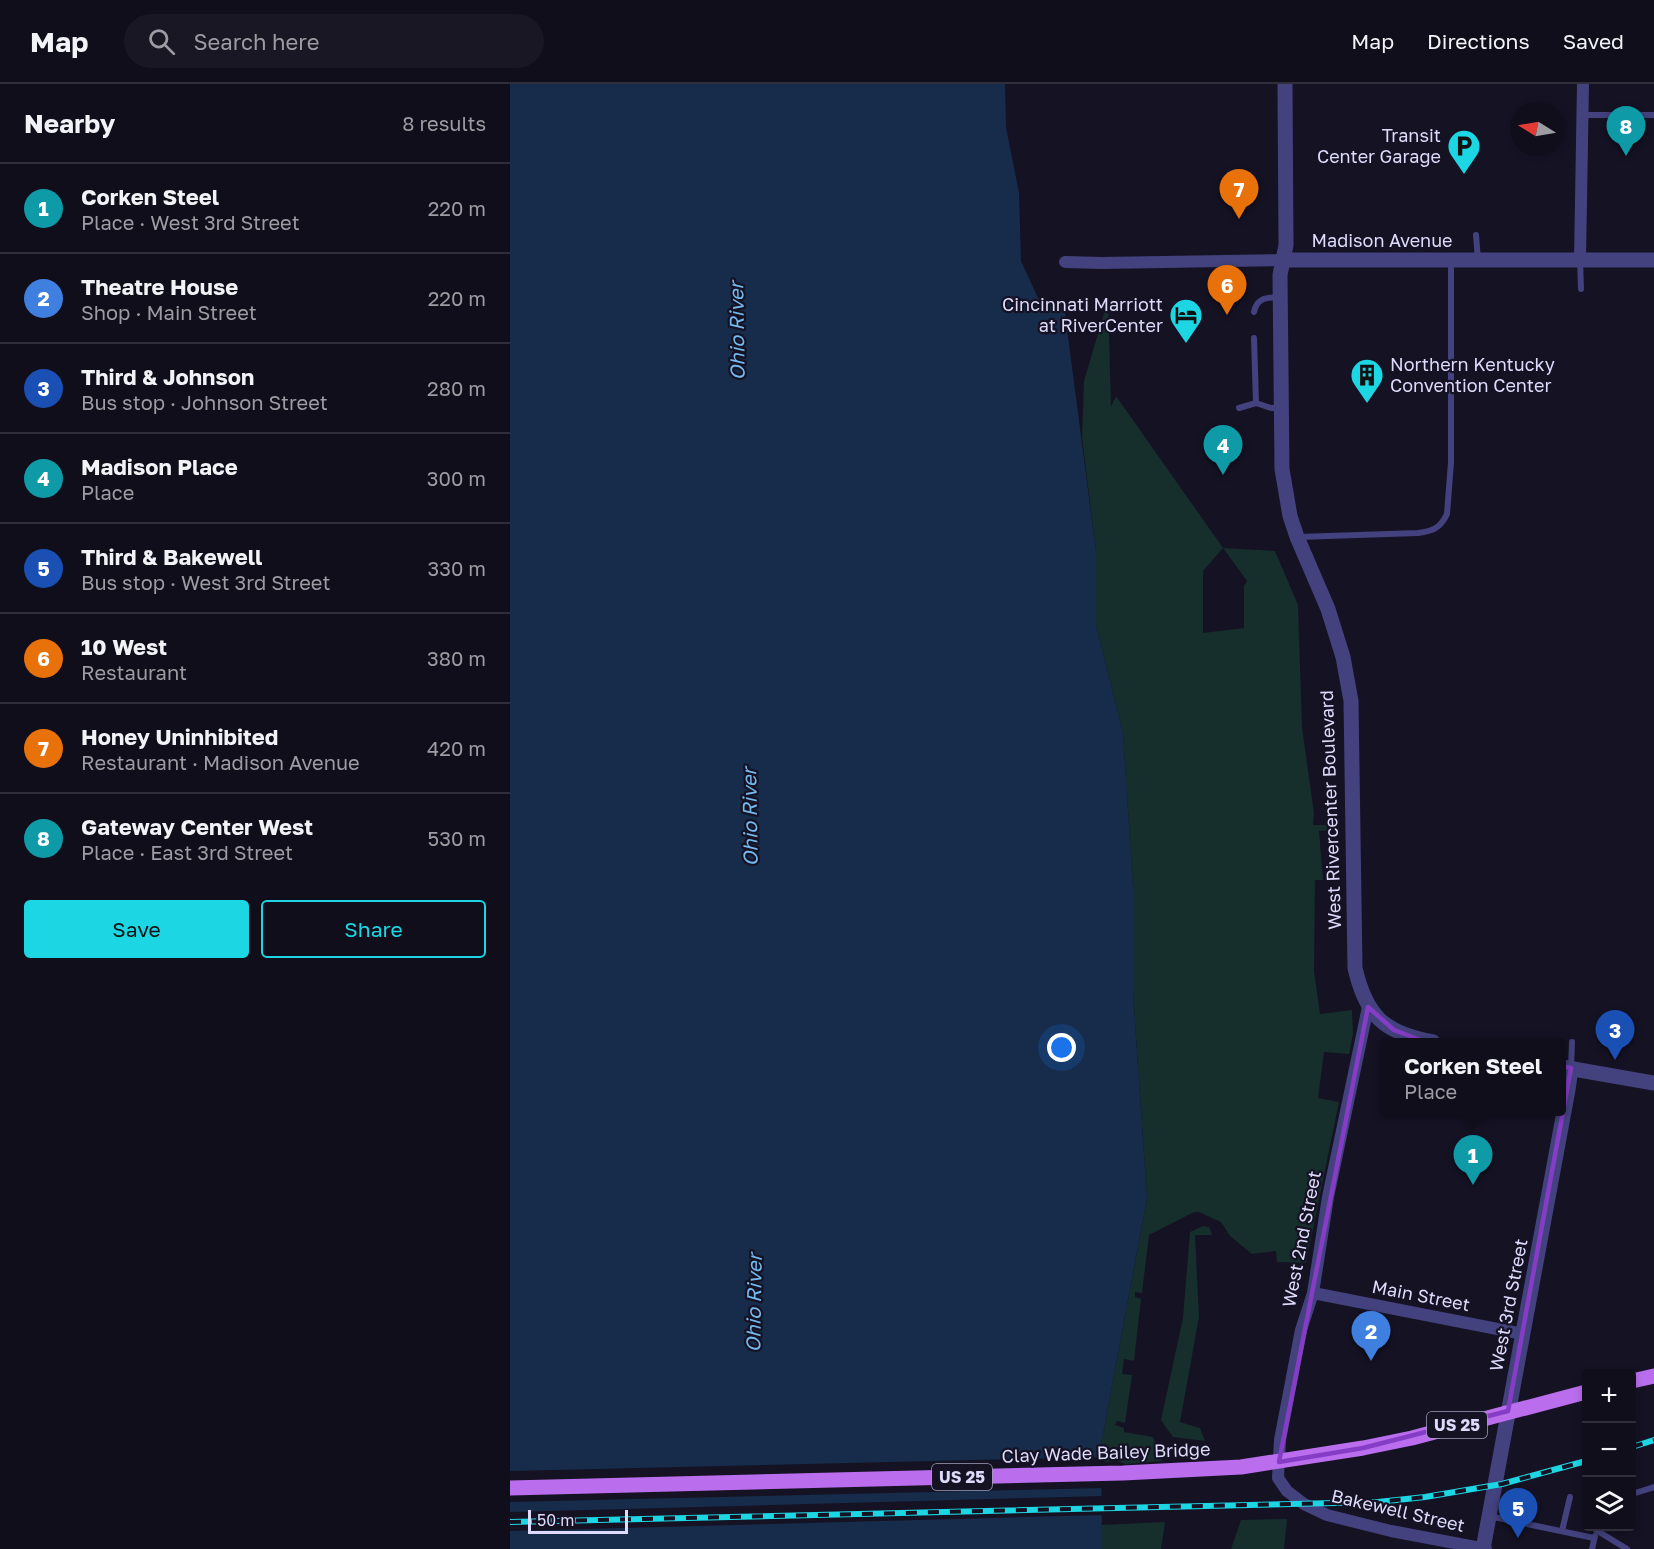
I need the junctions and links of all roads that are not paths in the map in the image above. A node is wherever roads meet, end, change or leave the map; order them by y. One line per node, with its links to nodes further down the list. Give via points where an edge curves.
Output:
1 (1285, 84): 7 (street, West Rivercenter Boulevard, via 1287,193)
2 (1583, 84): 3 (street)
3 (1583, 115): 4 (lane); 6 (street)
4 (1654, 115)
5 (1476, 235): 8 (lane)
6 (1580, 259): 8 (street, Madison Avenue); 9 (street, Madison Avenue); 12 (lane)
7 (1283, 260): 10 (street, Madison Avenue); 11 (street, Madison Avenue); 13 (street, West Rivercenter Boulevard)
8 (1478, 260): 10 (street, Madison Avenue)
9 (1654, 260)
10 (1451, 261): 19 (lane, via 1451,462 1444,521 1435,530 1418,533)
11 (1065, 262)
12 (1581, 289)
13 (1281, 297): 14 (lane, via 1263,298); 17 (street, West Rivercenter Boulevard)
14 (1254, 312)
15 (1254, 338): 16 (lane)
16 (1256, 402): 17 (lane, via 1271,408); 18 (lane)
17 (1282, 407): 19 (street, West Rivercenter Boulevard, via 1282,469)
18 (1239, 408)
19 (1297, 537): 20 (street, West Rivercenter Boulevard, via 1328,609 1351,701 1355,968)
20 (1368, 1007): 21 (street, via 1394,1030); 27 (street, West 2nd Street, via 1328,1197)
21 (1415, 1038)
22 (1572, 1042): 23 (lane)
23 (1566, 1068): 24 (street); 25 (street, West 3rd Street)
24 (1654, 1083)
25 (1566, 1106)
26 (1564, 1116): 28 (street, West 3rd Street)
27 (1313, 1293): 28 (street, Main Street); 32 (street, West 2nd Street, via 1301,1330 1280,1440)
28 (1523, 1334): 37 (street, West 3rd Street)
29 (1653, 1376): 30 (main road)
30 (1636, 1380)
31 (1582, 1393): 34 (main road, Clay Wade Bailey Bridge / US 25, via 1412,1438 1231,1468)
32 (1278, 1478): 42 (street, Bakewell Street, via 1304,1504 1328,1515)
33 (1654, 1487): 35 (lane)
34 (510, 1488)
35 (1636, 1493)
36 (1570, 1497): 38 (lane)
37 (1489, 1516): 38 (lane); 42 (street, West 3rd Street)
38 (1562, 1531): 41 (lane)
39 (1595, 1531): 41 (lane)
40 (1600, 1531): 44 (lane)
41 (1594, 1538): 43 (lane)
42 (1484, 1549)
43 (1592, 1549)
44 (1627, 1549)

